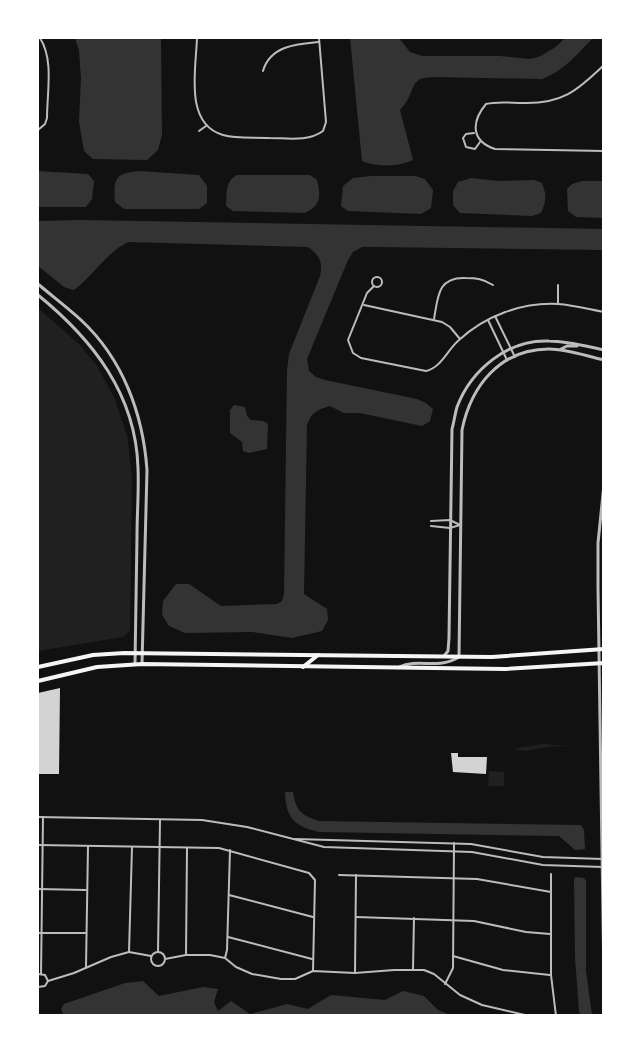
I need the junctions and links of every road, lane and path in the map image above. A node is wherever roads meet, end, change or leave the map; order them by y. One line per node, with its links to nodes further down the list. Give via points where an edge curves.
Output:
1 (40, 38): 8 (street, via 48,60 47,118)
2 (197, 38): 7 (street, via 195,105)
3 (319, 38): 4 (street)
4 (319, 42): 6 (street, via 279,51 266,61); 7 (street, via 326,122 323,131 308,138 231,137)
5 (603, 65): 10 (street, via 561,99 537,104 486,104)
6 (263, 71)
7 (206, 126): 9 (street)
8 (39, 129)
9 (199, 131)
10 (475, 133): 11 (street); 11 (street, via 466,134 463,143 470,150)
11 (480, 142): 12 (street, via 495,149)
12 (603, 151)
13 (38, 284): 42 (street, via 81,320 107,349 136,410 147,470)
14 (494, 285): 22 (street, via 481,278 452,279 439,292)
15 (558, 285): 18 (street)
16 (374, 286): 19 (street)
17 (38, 295): 41 (street, via 73,326 101,359 127,410 138,465)
18 (558, 304): 20 (street); 21 (street, via 522,307)
19 (363, 305): 22 (street); 24 (street, via 348,340 350,348 361,358 426,371 436,367)
20 (603, 312)
21 (495, 316): 23 (street); 26 (street)
22 (434, 319): 24 (street, via 450,327)
23 (488, 320): 24 (street); 29 (street)
24 (460, 339)
25 (588, 346): 26 (street, via 546,340); 27 (street); 28 (street)
26 (511, 349): 29 (street); 30 (street)
27 (560, 350): 30 (street); 32 (street)
28 (603, 350)
29 (503, 353): 31 (street); 34 (street, via 476,375 457,408 452,429)
30 (515, 357): 31 (street)
31 (507, 360): 37 (street, via 482,381 466,411)
32 (603, 360)
33 (603, 484): 36 (street)
34 (450, 520): 35 (street); 37 (street); 39 (street)
35 (431, 521)
36 (602, 521): 40 (street)
37 (460, 525): 39 (street); 45 (street)
38 (431, 526): 39 (street)
39 (450, 528): 44 (street, via 449,646)
40 (601, 649): 45 (main road); 46 (street)
41 (135, 652): 42 (main road); 47 (street); 49 (main road, via 93,655)
42 (143, 652): 43 (main road); 48 (street)
43 (319, 655): 44 (main road); 50 (main road)
44 (443, 657): 45 (main road)
45 (459, 657): 51 (street, via 443,664 407,663)
46 (602, 663): 51 (main road, via 521,669); 53 (street)
47 (135, 664): 48 (main road); 52 (main road, via 97,667)
48 (142, 664): 50 (main road)
49 (38, 667)
50 (303, 667): 51 (main road)
51 (396, 668)
52 (38, 681)
53 (602, 793): 68 (street)
54 (38, 817): 55 (street)
55 (43, 817): 56 (street); 60 (street)
56 (160, 819): 57 (street, via 226,822); 63 (street)
57 (290, 838): 58 (street); 66 (street, via 345,850)
58 (454, 843): 66 (street); 67 (street)
59 (38, 845): 60 (street)
60 (43, 845): 61 (street); 76 (street)
61 (88, 846): 62 (street); 77 (street)
62 (132, 847): 63 (street); 88 (street)
63 (160, 847): 64 (street); 89 (street)
64 (187, 848): 65 (street); 90 (street)
65 (230, 850): 79 (street); 80 (street, via 312,875)
66 (454, 851): 69 (street); 74 (street)
67 (535, 856): 68 (street); 69 (street)
68 (602, 859): 70 (street)
69 (535, 864): 70 (street)
70 (602, 867): 103 (street)
71 (551, 874): 78 (street)
72 (339, 875): 73 (street)
73 (356, 875): 74 (street); 81 (street)
74 (454, 877): 78 (street); 83 (street)
75 (38, 889): 76 (street)
76 (42, 889): 77 (street); 84 (street)
77 (87, 890): 85 (street)
78 (551, 892): 86 (street)
79 (228, 895): 80 (street); 87 (street)
80 (313, 916): 95 (street)
81 (356, 917): 82 (street); 99 (street)
82 (414, 918): 83 (street); 97 (street)
83 (453, 919): 86 (street); 92 (street)
84 (39, 933): 85 (street); 100 (street)
85 (86, 933): 96 (street)
86 (550, 934): 101 (street)
87 (228, 938): 93 (street); 95 (street)
88 (129, 952): 91 (street); 96 (street)
89 (158, 952): 91 (street); 94 (street)
90 (186, 955): 93 (street); 94 (street)
91 (151, 956): 94 (street, via 155,966)
92 (453, 956): 101 (street, via 503,970); 104 (street, via 453,968)
93 (225, 958): 98 (street, via 236,967 266,978 295,978)
94 (165, 959)
95 (313, 959): 98 (street)
96 (86, 967): 102 (street)
97 (413, 969): 99 (street); 104 (street, via 434,974)
98 (313, 972): 99 (street)
99 (356, 973)
100 (39, 974): 102 (street)
101 (551, 975): 107 (street)
102 (48, 981): 105 (street, via 45,987)
103 (603, 982)
104 (445, 984): 106 (street, via 482,1005)
105 (38, 987)
106 (529, 1016)
107 (556, 1016)

